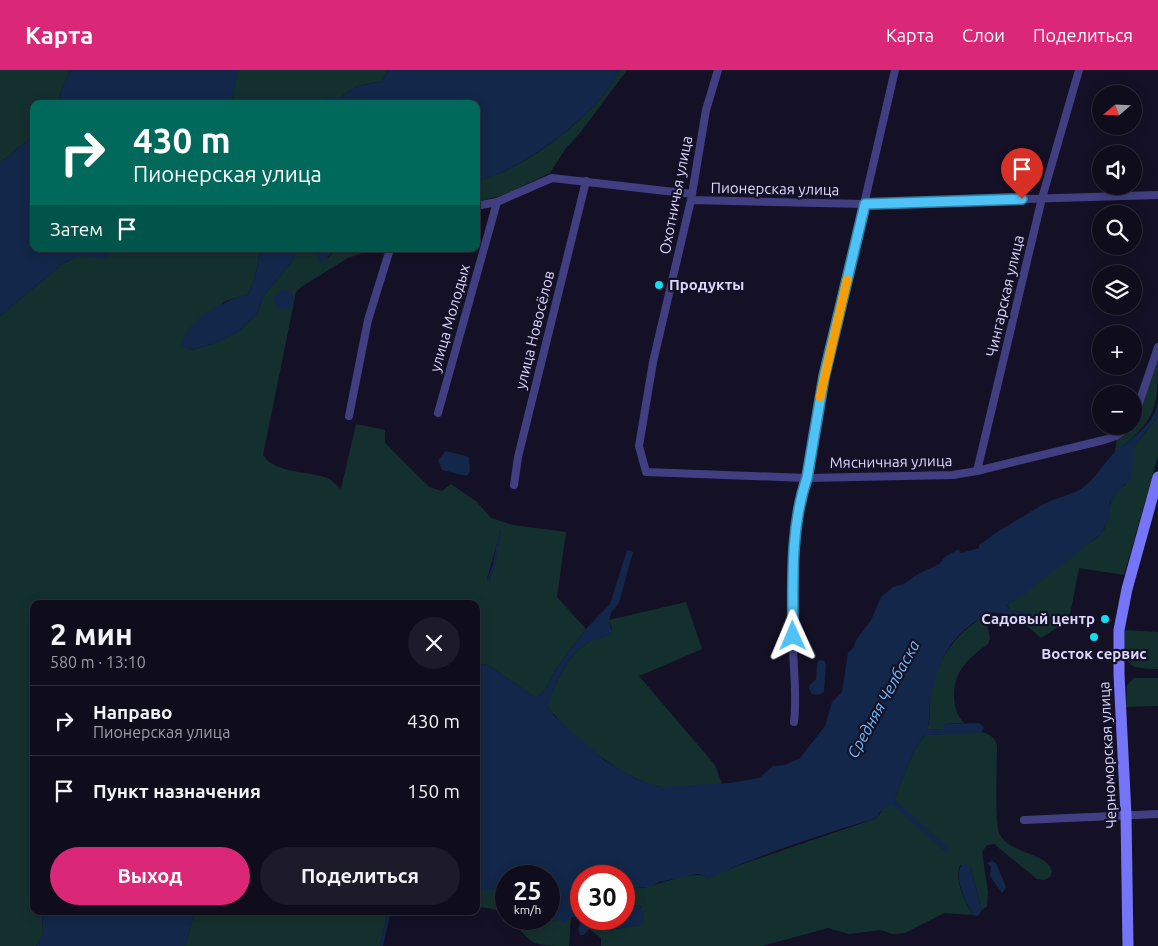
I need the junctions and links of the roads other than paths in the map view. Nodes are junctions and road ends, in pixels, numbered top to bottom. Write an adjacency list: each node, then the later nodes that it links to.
1 (718, 70): 6 (street, Охотничья улица)
2 (895, 70): 9 (street)
3 (1079, 70): 7 (street, Чингарская улица)
4 (586, 181): 6 (street, Пионерская улица); 8 (street, Пионерская улица); 21 (street, улица Новосёлов)
5 (1158, 194): 7 (street, Пионерская улица)
6 (692, 197): 9 (street, Пионерская улица); 18 (street, Охотничья улица)
7 (1042, 198): 9 (street, Пионерская улица); 17 (street, Чингарская улица)
8 (497, 202): 10 (street, Пионерская улица); 14 (street, улица Молодых)
9 (865, 204): 20 (street)
10 (480, 205)
11 (389, 252): 15 (street)
12 (1158, 347): 13 (street)
13 (1142, 394)
14 (438, 413)
15 (349, 416)
16 (1117, 435): 17 (street, Мясничная улица)
17 (977, 471): 20 (street, Мясничная улица)
18 (646, 472): 20 (street, Мясничная улица)
19 (1158, 477): 24 (street, Черноморская улица)
20 (807, 478): 22 (street)
21 (514, 485)
22 (794, 722)
23 (1158, 814): 24 (street)
24 (1126, 815): 25 (street); 26 (street, Черноморская улица)
25 (1024, 820)
26 (1128, 946)

